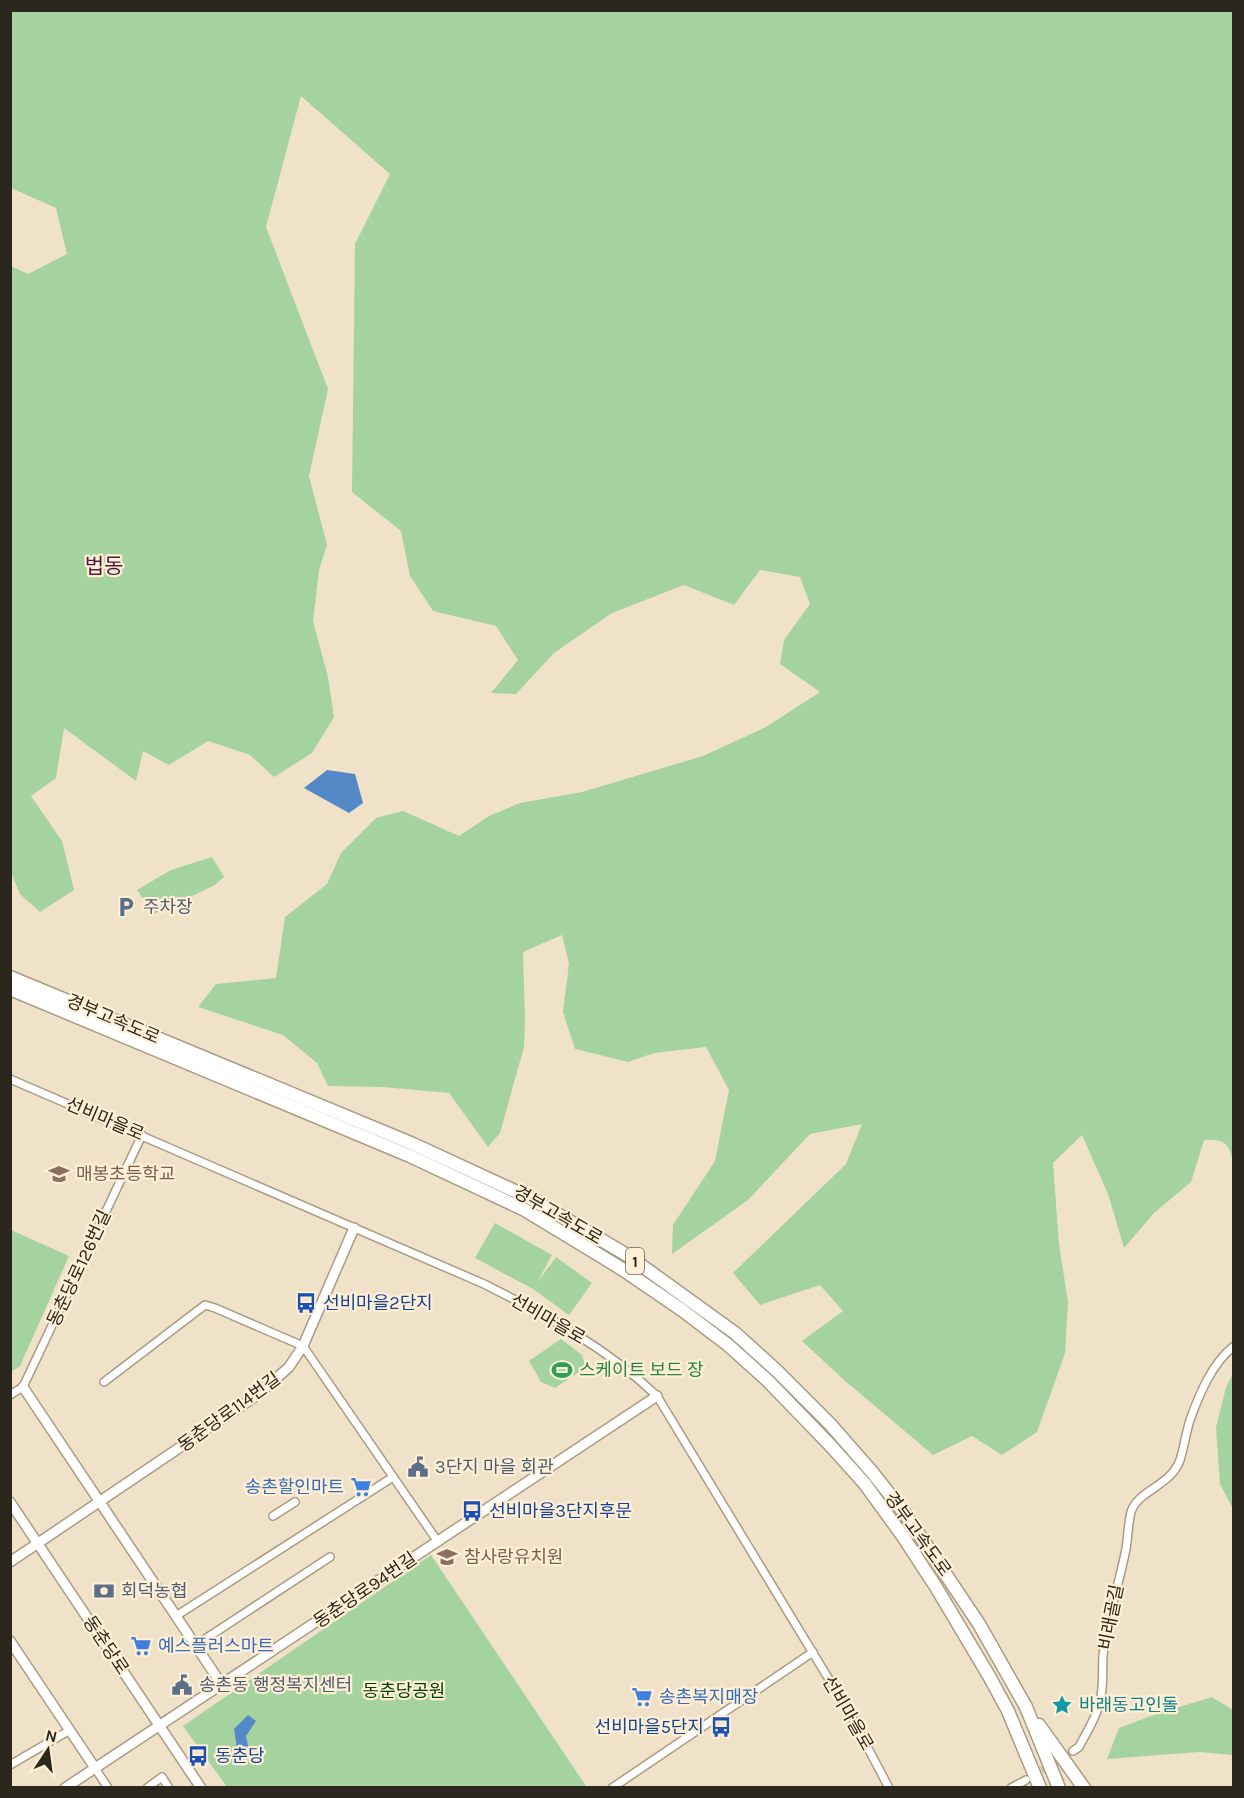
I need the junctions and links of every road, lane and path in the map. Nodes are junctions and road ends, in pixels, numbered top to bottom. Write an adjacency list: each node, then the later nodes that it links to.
1 (10, 977): 26 (highway, 경부고속도로 / 1)
2 (10, 989): 32 (highway, 경부고속도로 / 1)
3 (10, 1079): 4 (street, 선비마을로)
4 (142, 1135): 5 (street, 선비마을로); 9 (street, 동춘당로126번길)
5 (354, 1228): 6 (main road, 동춘당로114번길); 11 (street, 선비마을로)
6 (303, 1346): 8 (street); 12 (street); 15 (main road, 동춘당로114번길)
7 (1233, 1346): 29 (street, 비래골길)
8 (104, 1382)
9 (23, 1387): 10 (street); 15 (main road)
10 (10, 1395)
11 (657, 1396): 17 (main road, 동춘당로94번길); 24 (street, 선비마을로)
12 (393, 1477): 17 (street); 21 (street)
13 (10, 1502): 18 (main road, 동춘당로)
14 (295, 1502): 16 (street)
15 (100, 1503): 18 (main road, 동춘당로114번길); 21 (main road)
16 (273, 1516)
17 (438, 1542): 25 (main road, 동춘당로94번길)
18 (38, 1544): 20 (main road, 동춘당로114번길); 27 (main road, 동춘당로)
19 (330, 1557): 23 (street)
20 (10, 1562)
21 (176, 1616): 23 (main road)
22 (10, 1641): 28 (main road)
23 (196, 1645): 25 (main road)
24 (813, 1652): 38 (street); 39 (street, 선비마을로)
25 (222, 1685): 27 (main road, 동춘당로94번길)
26 (1026, 1707): 41 (highway, 경부고속도로 / 1); 42 (highway)
27 (160, 1726): 31 (main road, 동춘당로94번길); 37 (main road, 동춘당로)
28 (70, 1730): 30 (street); 31 (main road)
29 (1073, 1751)
30 (10, 1765)
31 (95, 1768): 33 (main road, 동춘당로94번길); 34 (street)
32 (1034, 1785): 40 (street)
33 (65, 1788)
34 (108, 1788)
35 (147, 1788): 36 (street)
36 (169, 1788)
37 (201, 1788)
38 (612, 1788)
39 (889, 1788)
40 (1011, 1788)
41 (1059, 1788)
42 (1084, 1788)

